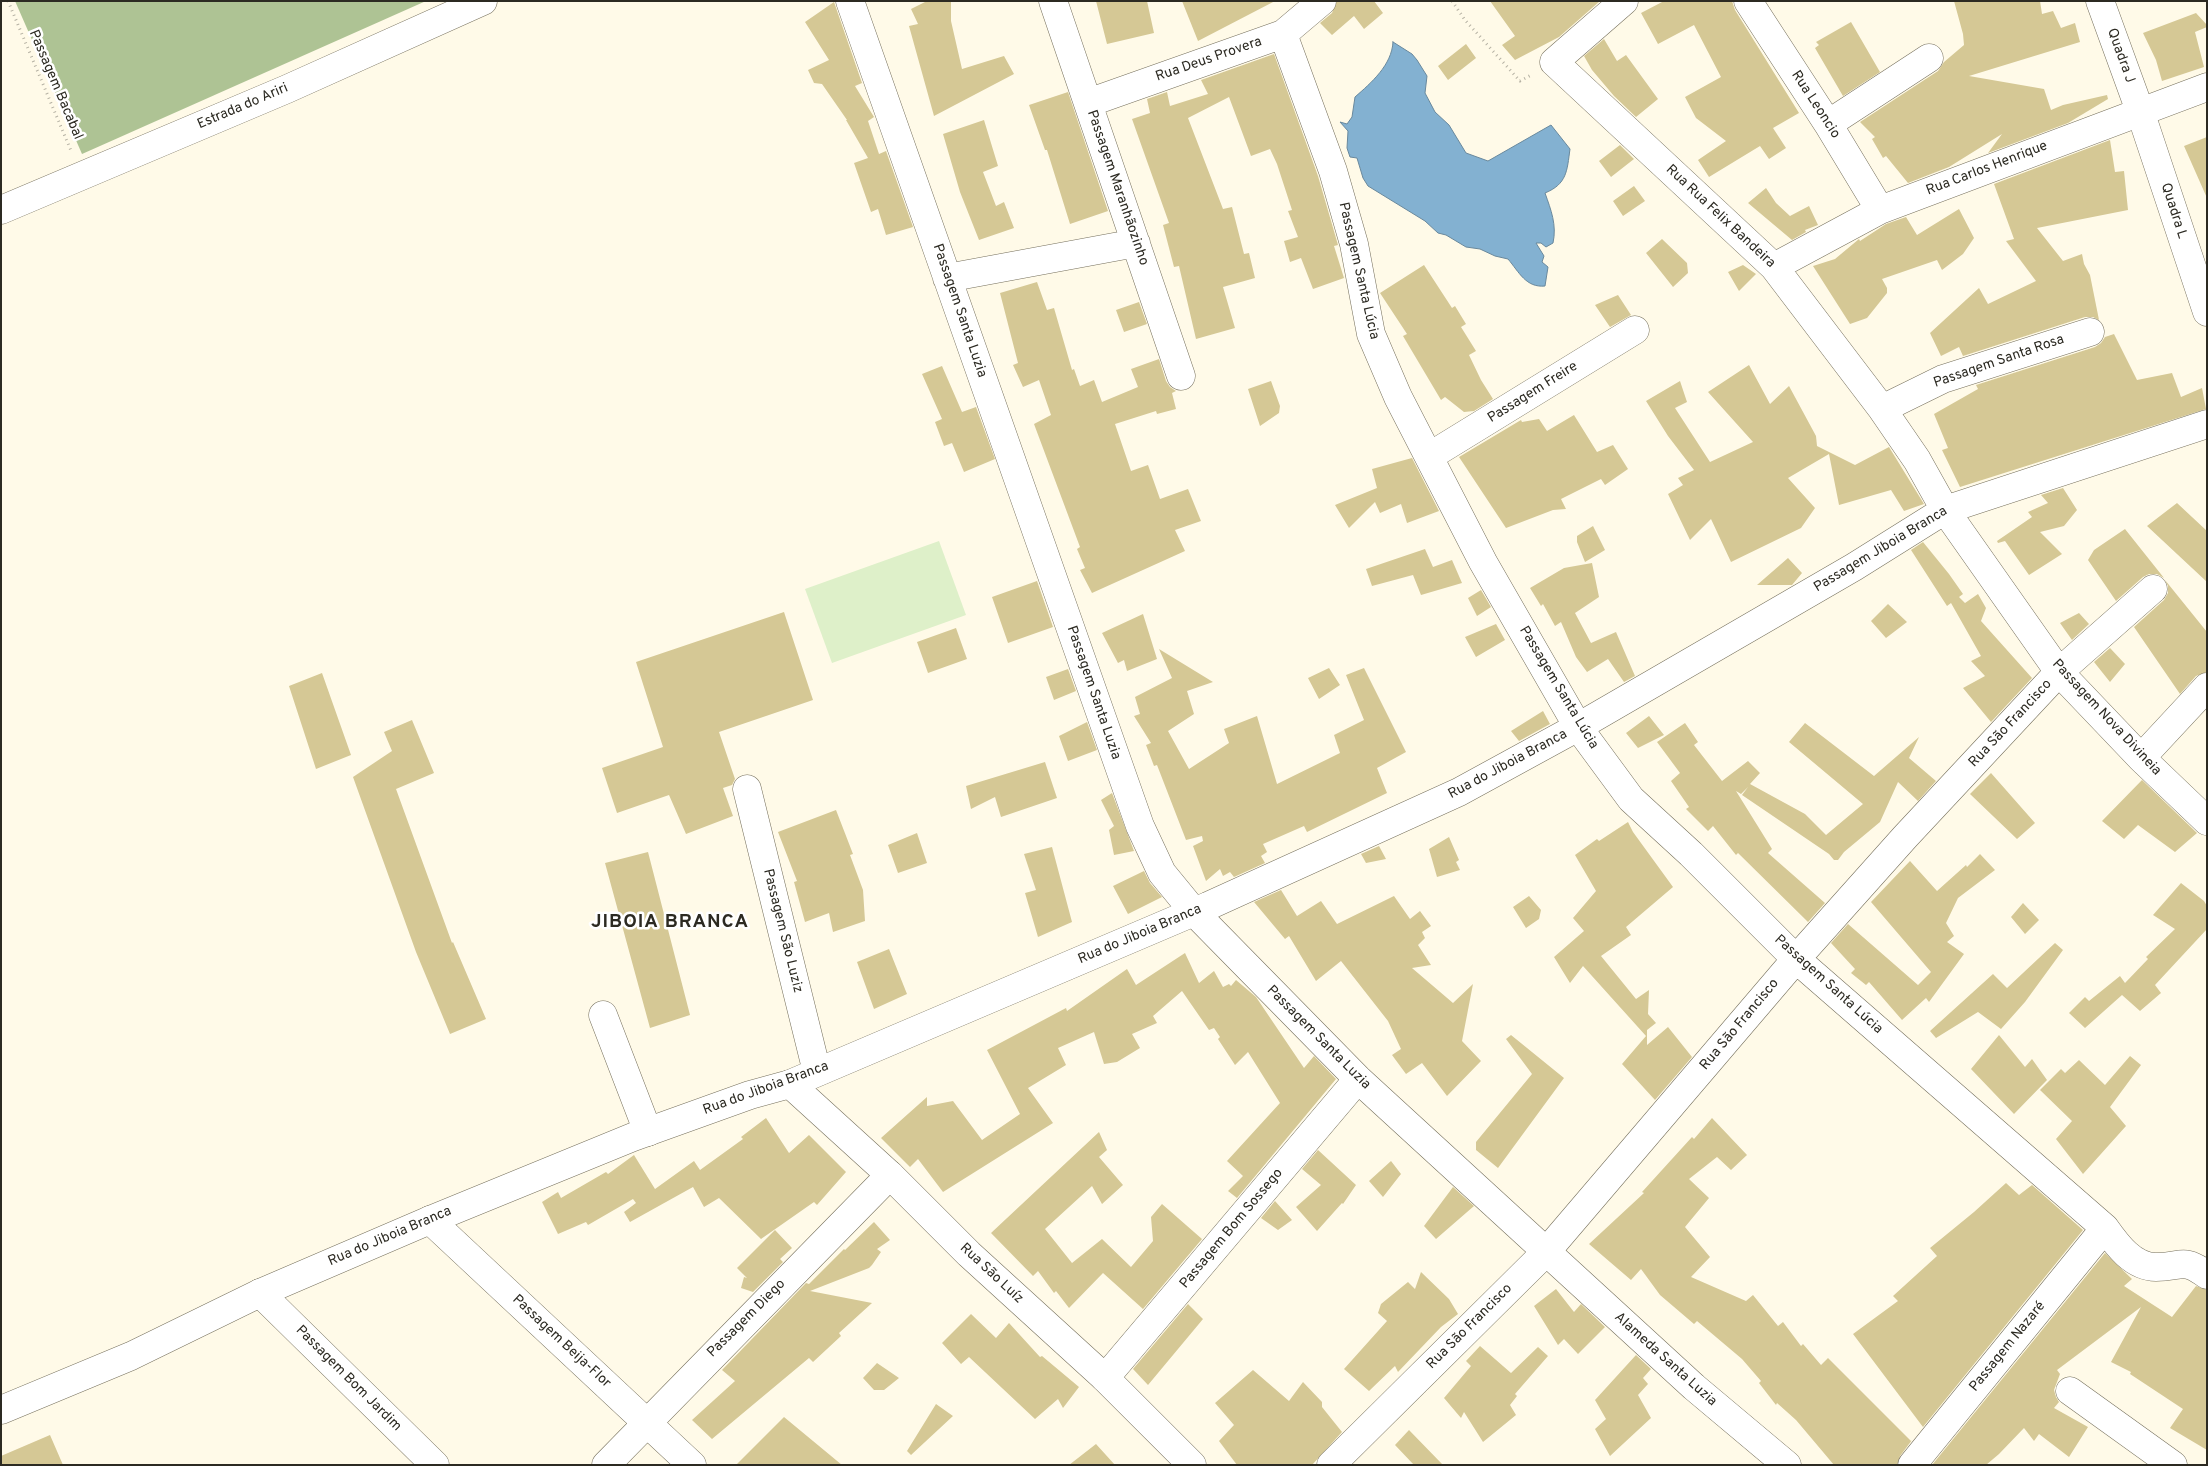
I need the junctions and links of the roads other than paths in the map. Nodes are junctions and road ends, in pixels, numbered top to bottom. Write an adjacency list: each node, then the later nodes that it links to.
1 (483, 1): 14 (street, Estrada do Ariri)
2 (850, 1): 18 (street, Passagem Santa Luzia)
3 (1054, 1): 11 (street, Passagem Maranhãozinho)
4 (1322, 1): 8 (street, Rua Deus Provera)
5 (1624, 1): 17 (street, Rua Rua Felix Bandeira)
6 (1748, 1): 13 (street, Rua Leoncio)
7 (2100, 1): 12 (street, Quadra J)
8 (1283, 34): 11 (street, Rua Deus Provera); 25 (street, Passagem Santa Lúcia)
9 (1929, 58): 13 (street)
10 (2207, 87): 12 (street, Rua Carlos Henrique)
11 (1088, 103): 16 (street, Passagem Maranhãozinho)
12 (2140, 111): 15 (street, Rua Carlos Henrique); 19 (street, Quadra L)
13 (1828, 124): 15 (street, Rua Leoncio)
14 (1, 210)
15 (1880, 210): 17 (street, Rua Carlos Henrique)
16 (1136, 243): 18 (street); 22 (street, Passagem Maranhãozinho)
17 (1774, 267): 23 (street, Rua Rua Felix Bandeira)
18 (947, 278): 34 (street, Passagem Santa Luzia)
19 (2207, 312)
20 (1635, 330): 25 (street, Passagem Freire)
21 (2090, 332): 23 (street, Passagem Santa Rosa)
22 (1181, 376)
23 (1882, 409): 26 (street, Rua Rua Felix Bandeira)
24 (2207, 424): 26 (street, Passagem Jiboia Branca)
25 (1430, 456): 30 (street, Passagem Santa Lúcia)
26 (1945, 510): 28 (street, Passagem Nova Divineia); 30 (street, Passagem Jiboia Branca)
27 (2153, 589): 28 (street, Rua São Francisco)
28 (2059, 672): 31 (street, Passagem Nova Divineia); 35 (street, Rua São Francisco)
29 (2207, 687): 31 (street)
30 (1578, 727): 34 (street, Rua do Jiboia Branca); 35 (street, Passagem Santa Lúcia)
31 (2141, 758): 33 (street, Passagem Nova Divineia)
32 (747, 789): 37 (street, Passagem São Luziz)
33 (2207, 821)
34 (1194, 912): 37 (street, Rua do Jiboia Branca); 38 (street, Passagem Santa Luzia)
35 (1796, 958): 43 (street, Passagem Santa Lúcia); 44 (street, Rua São Francisco)
36 (604, 1014): 40 (street)
37 (817, 1072): 39 (street, Rua do Jiboia Branca)
38 (1358, 1079): 44 (street, Passagem Santa Luzia); 47 (street, Passagem Bom Sossego)
39 (790, 1084): 40 (street, Rua do Jiboia Branca); 41 (street, Rua São Luíz)
40 (648, 1132): 42 (street, Rua do Jiboia Branca)
41 (890, 1175): 47 (street, Rua São Luíz); 50 (street, Passagem Diego)
42 (430, 1220): 46 (street, Rua do Jiboia Branca); 50 (street, Passagem Beija-Flor)
43 (2105, 1228): 45 (street, Passagem Santa Lúcia); 57 (street, Passagem Nazaré)
44 (1546, 1252): 55 (street, Rua São Francisco); 56 (street, Alameda Santa Luzia)
45 (2207, 1274)
46 (260, 1293): 49 (street, Rua do Jiboia Branca); 51 (street, Passagem Bom Jardim)
47 (1105, 1378): 54 (street, Rua São Luíz)
48 (2070, 1391): 58 (street)
49 (1, 1410)
50 (646, 1422): 52 (street, Passagem Diego); 53 (street, Passagem Beija-Flor)
51 (435, 1465)
52 (606, 1465)
53 (692, 1465)
54 (1192, 1465)
55 (1331, 1465)
56 (1787, 1465)
57 (1912, 1465)
58 (2173, 1465)

